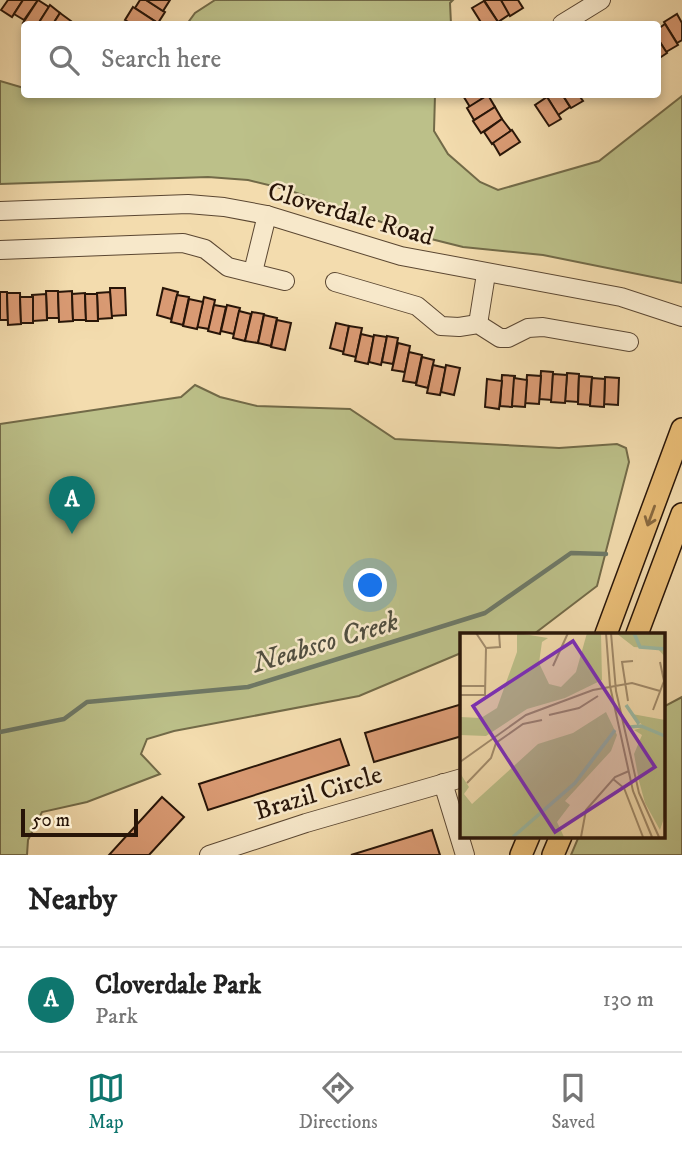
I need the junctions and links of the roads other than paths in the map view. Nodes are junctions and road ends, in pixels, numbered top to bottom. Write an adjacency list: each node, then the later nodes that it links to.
1 (601, 0): 2 (street)
2 (567, 21)
3 (0, 211): 4 (street, Cloverdale Road)
4 (267, 215): 6 (street); 7 (street, Cloverdale Road)
5 (0, 250): 6 (street)
6 (253, 272): 8 (street)
7 (486, 274): 10 (street, Cloverdale Road); 11 (street)
8 (285, 281)
9 (335, 282): 11 (street)
10 (682, 317)
11 (478, 324): 12 (street)
12 (629, 341)
13 (682, 429): 15 (main road, one-way to 15)
14 (682, 514): 16 (main road)
15 (607, 633)
16 (638, 633)
17 (460, 778): 18 (street, Brazil Circle)
18 (443, 783): 21 (street, Brazil Circle); 22 (street)
19 (528, 838): 23 (main road)
20 (560, 838): 24 (main road)
21 (209, 855)
22 (465, 855)
23 (521, 855)
24 (553, 855)

